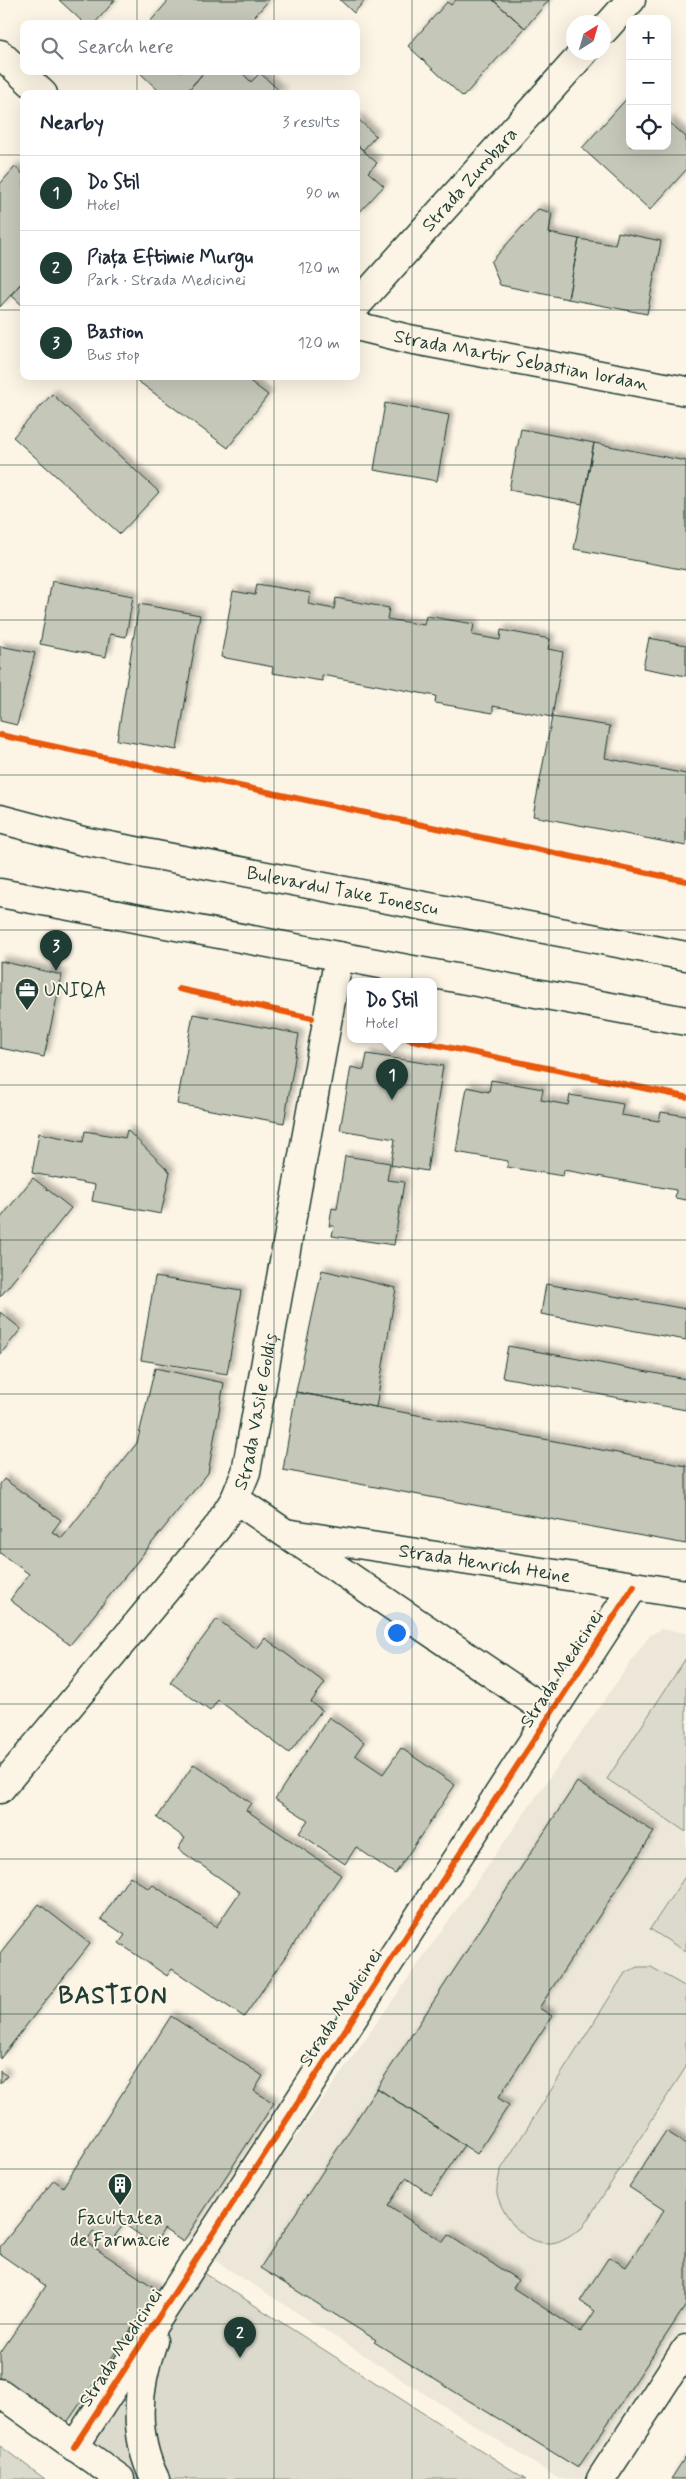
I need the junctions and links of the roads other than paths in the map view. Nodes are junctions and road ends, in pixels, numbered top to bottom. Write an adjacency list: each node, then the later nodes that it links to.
1 (631, 0): 2 (street)
2 (611, 22)
3 (0, 54): 5 (street)
4 (577, 60): 8 (street, Strada Zurobara)
5 (20, 73)
6 (23, 75): 7 (street)
7 (39, 90)
8 (360, 302)
9 (360, 327): 10 (street, Strada Martir Sebastian Iordan)
10 (686, 391)
11 (0, 819): 14 (street, Bulevardul Take Ionescu)
12 (0, 893): 13 (street)
13 (339, 956): 15 (street); 16 (street, Strada Vasile Goldiș)
14 (686, 956)
15 (686, 1021)
16 (235, 1498): 17 (street); 21 (street, Strada Vasile Goldiș)
17 (285, 1533): 18 (street, Strada Henrich Heine); 20 (street)
18 (634, 1586): 19 (street, Strada Henrich Heine); 20 (street, Strada Medicinei)
19 (686, 1594)
20 (550, 1713): 22 (street, Strada Medicinei)
21 (0, 1790)
22 (172, 2296): 25 (street, Strada Medicinei); 27 (street)
23 (686, 2349): 28 (street)
24 (0, 2394): 25 (street)
25 (74, 2447): 26 (street)
26 (120, 2479)
27 (155, 2479)
28 (602, 2479)

